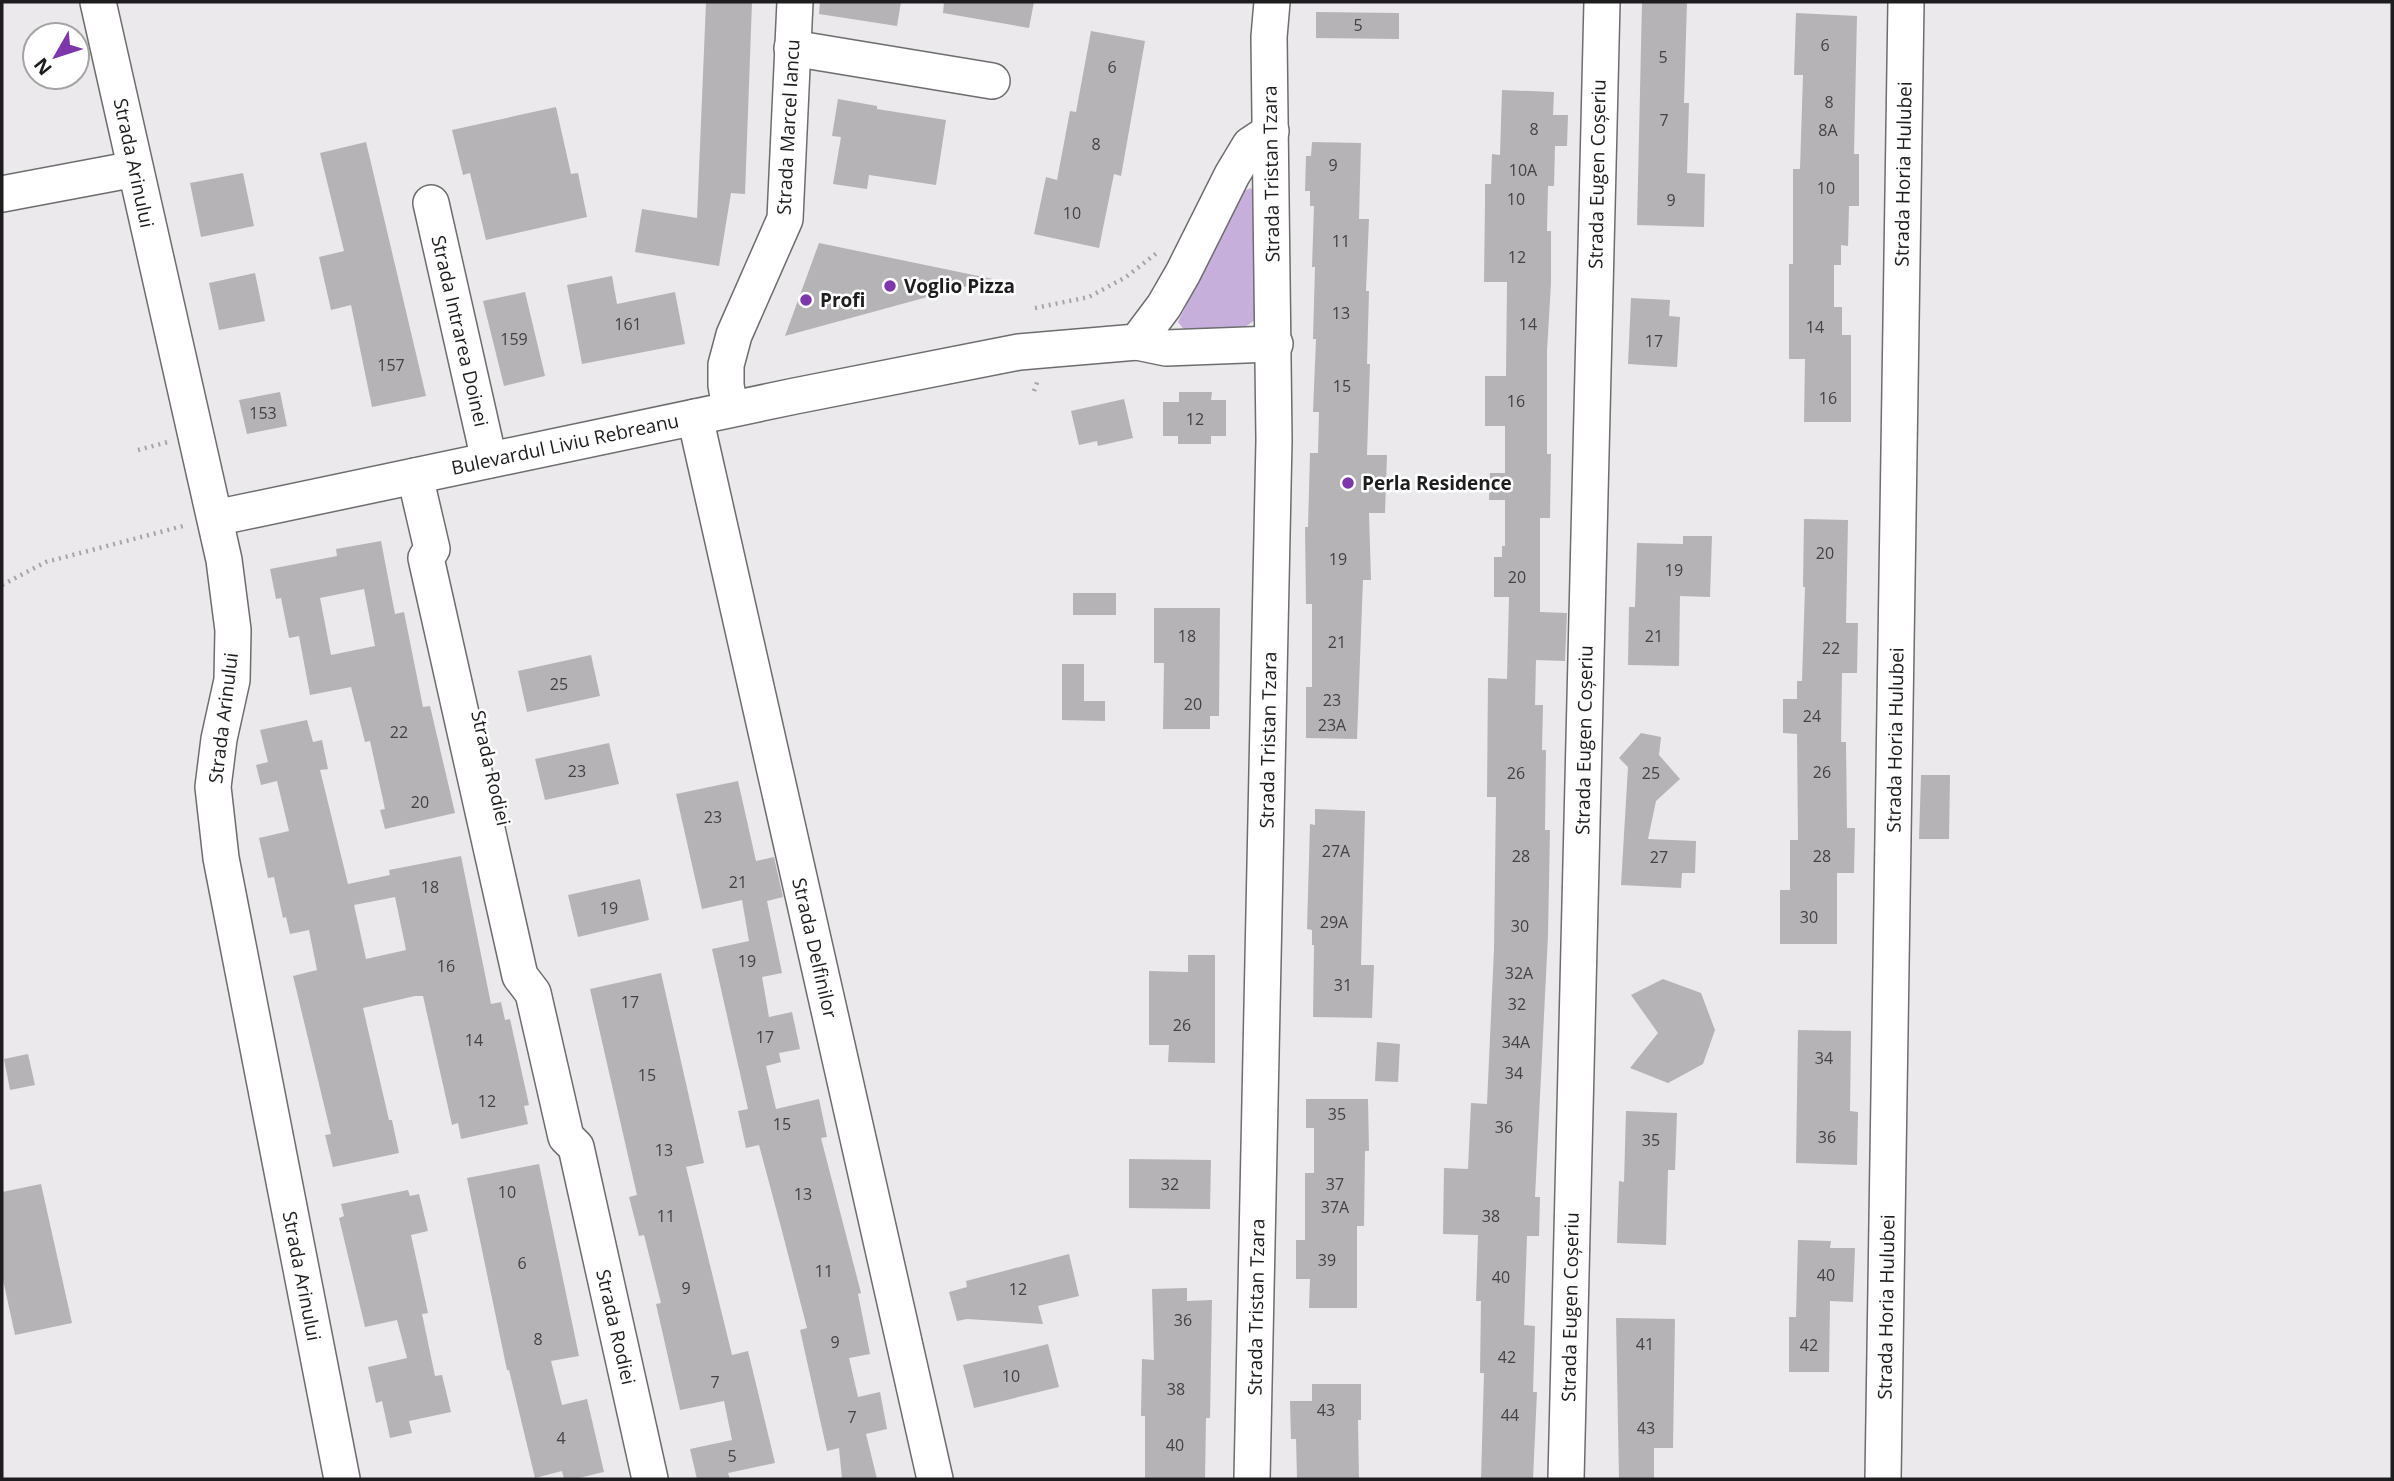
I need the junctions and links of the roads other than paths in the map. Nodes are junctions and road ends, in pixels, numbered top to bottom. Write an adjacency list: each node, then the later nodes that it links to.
1 (99, 2): 9 (street, Strada Arinului)
2 (795, 2): 6 (street, Strada Marcel Iancu)
3 (1272, 2): 8 (street, Strada Tristan Tzara)
4 (1602, 2): 25 (street, Strada Eugen Coșeriu)
5 (1906, 2): 26 (street, Strada Horia Hulubei)
6 (792, 48): 7 (street); 14 (street, Strada Marcel Iancu)
7 (992, 81)
8 (1271, 131): 12 (street); 13 (street, Strada Tristan Tzara)
9 (135, 169): 10 (street); 18 (street, Strada Arinului)
10 (2, 194)
11 (431, 203): 16 (street, Strada Intrarea Doinei)
12 (1138, 342): 13 (street, Bulevardul Liviu Rebreanu); 14 (street, Bulevardul Liviu Rebreanu)
13 (1275, 344): 24 (street, Strada Tristan Tzara)
14 (730, 409): 15 (street, Bulevardul Liviu Rebreanu)
15 (695, 417): 16 (street, Bulevardul Liviu Rebreanu); 23 (street, Strada Delfinilor)
16 (489, 460): 17 (street, Bulevardul Liviu Rebreanu)
17 (415, 476): 18 (street, Bulevardul Liviu Rebreanu); 19 (street, Strada Rodiei)
18 (215, 518): 20 (street, Strada Arinului)
19 (566, 1137): 21 (street, Strada Rodiei); 22 (street, Strada Rodiei)
20 (342, 1479)
21 (633, 1479)
22 (650, 1479)
23 (935, 1479)
24 (1252, 1479)
25 (1566, 1479)
26 (1883, 1479)

